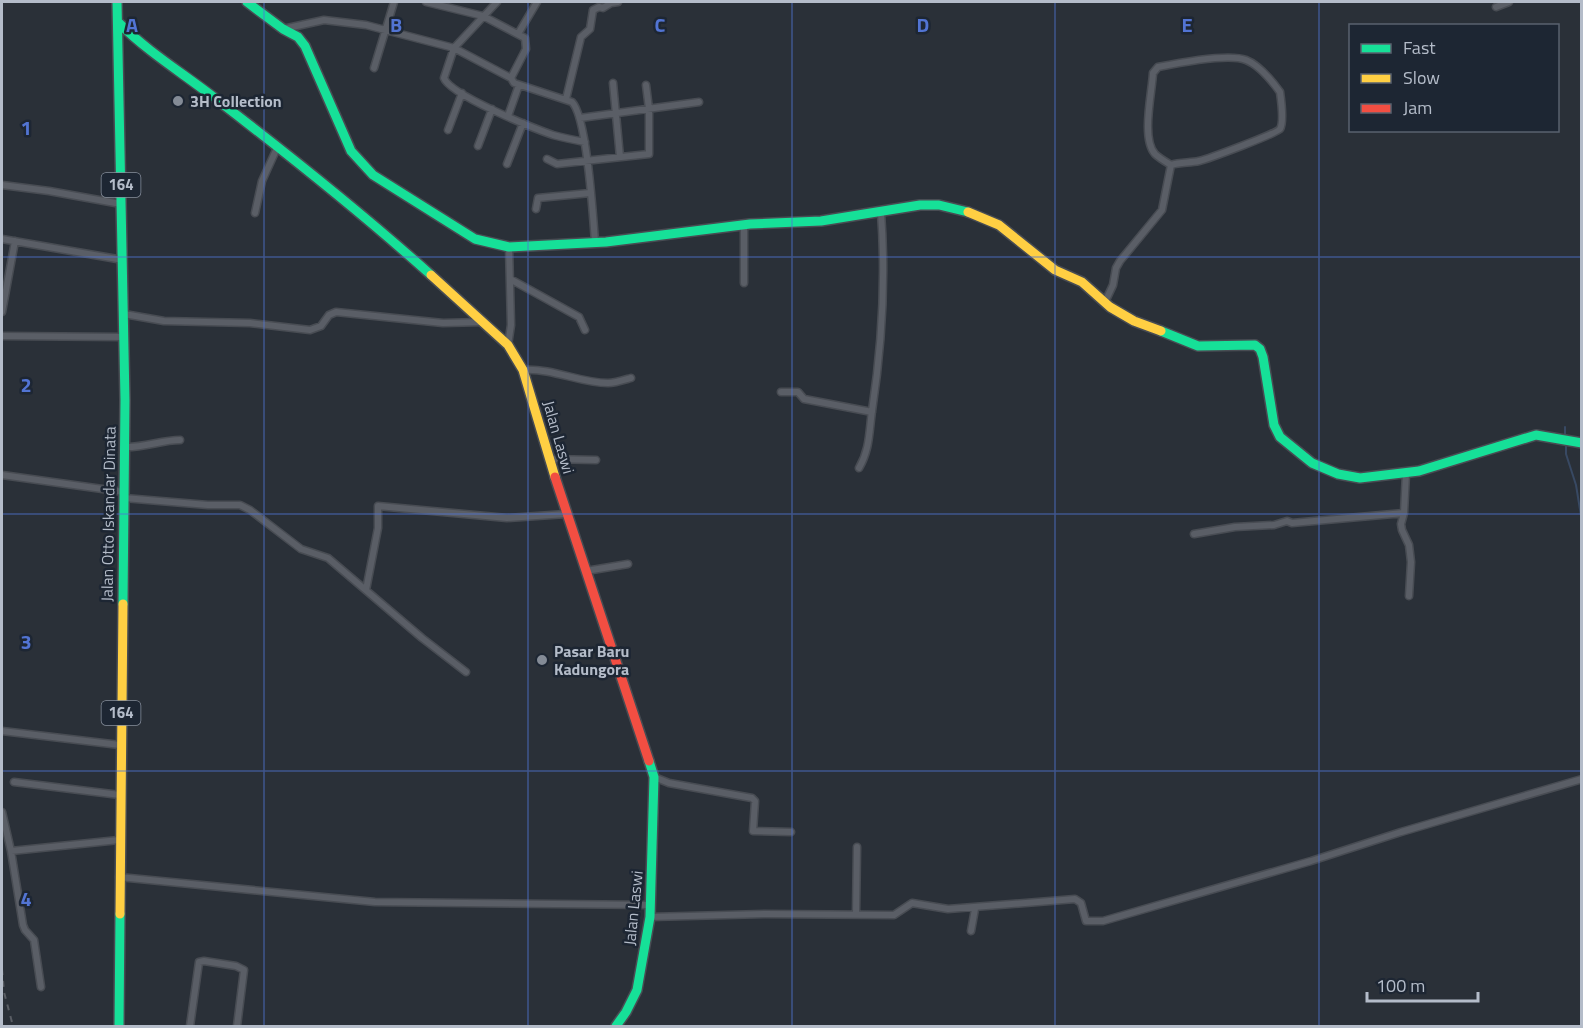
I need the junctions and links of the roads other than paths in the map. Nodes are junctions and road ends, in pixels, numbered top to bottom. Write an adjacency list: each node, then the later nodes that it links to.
1 (117, 2): 12 (street, Jalan Otto Iskandar Dinata / 164)
2 (394, 2): 14 (street)
3 (426, 2): 9 (street)
4 (497, 2): 11 (street)
5 (537, 2): 15 (street)
6 (618, 2): 23 (street)
7 (1509, 2): 10 (street)
8 (253, 3): 13 (street)
9 (452, 5): 11 (street)
10 (1496, 7)
11 (483, 16): 15 (street); 16 (street)
12 (119, 23): 34 (street, Jalan Laswi); 42 (street, Jalan Otto Iskandar Dinata / 164)
13 (282, 29): 14 (street); 50 (street)
14 (386, 30): 16 (street); 17 (street)
15 (518, 34): 18 (street)
16 (454, 48): 18 (street); 22 (street)
17 (374, 68)
18 (511, 78): 20 (street)
19 (613, 83): 27 (street)
20 (519, 85): 23 (street); 28 (street)
21 (646, 85): 26 (street)
22 (462, 93): 25 (street); 31 (street)
23 (567, 99): 29 (street)
24 (699, 102): 26 (street)
25 (492, 109): 28 (street); 33 (street)
26 (649, 109): 27 (street); 35 (street)
27 (615, 113): 29 (street); 35 (street)
28 (508, 116): 30 (street)
29 (580, 118): 32 (street)
30 (523, 123): 32 (street); 38 (street)
31 (448, 130)
32 (585, 142): 37 (street)
33 (478, 146)
34 (277, 148): 44 (street); 57 (street, Jalan Laswi)
35 (620, 157): 37 (street)
36 (547, 159): 37 (street)
37 (587, 161): 41 (street)
38 (507, 164)
39 (1171, 165): 39 (street); 54 (street)
40 (2, 185): 42 (street)
41 (591, 193): 43 (street); 49 (street)
42 (121, 204): 51 (street, Jalan Otto Iskandar Dinata / 164)
43 (536, 208)
44 (255, 213)
45 (880, 213): 46 (street); 54 (street); 65 (street)
46 (744, 225): 49 (street); 53 (street)
47 (2, 239): 48 (street)
48 (15, 240): 51 (street); 55 (street)
49 (595, 242): 50 (street)
50 (509, 247): 52 (street)
51 (123, 260): 56 (street, Jalan Otto Iskandar Dinata / 164)
52 (510, 279): 58 (street); 61 (street)
53 (744, 283)
54 (1105, 302): 72 (street)
55 (2, 312)
56 (124, 314): 57 (street); 60 (street, Jalan Otto Iskandar Dinata / 164)
57 (483, 322): 61 (street, Jalan Laswi)
58 (585, 330)
59 (2, 336): 60 (street)
60 (123, 337): 68 (street, Jalan Otto Iskandar Dinata / 164)
61 (508, 345): 62 (street, Jalan Laswi)
62 (523, 370): 63 (street); 69 (street, Jalan Laswi)
63 (631, 378)
64 (781, 392): 65 (street)
65 (872, 412): 71 (street)
66 (180, 440): 68 (street)
67 (1580, 442): 72 (street)
68 (124, 447): 74 (street, Jalan Otto Iskandar Dinata / 164)
69 (550, 459): 70 (street); 76 (street, Jalan Laswi)
70 (596, 460)
71 (859, 468)
72 (1406, 473): 75 (street)
73 (2, 475): 74 (street)
74 (124, 495): 80 (street); 84 (street, Jalan Otto Iskandar Dinata / 164)
75 (1404, 513): 77 (street); 81 (street)
76 (566, 514): 79 (street, Jalan Laswi); 80 (street)
77 (1194, 534)
78 (628, 564): 79 (street)
79 (586, 571): 85 (street, Jalan Laswi)
80 (366, 590): 82 (street)
81 (1409, 596)
82 (466, 672)
83 (2, 731): 84 (street)
84 (120, 745): 88 (street, Jalan Otto Iskandar Dinata / 164)
85 (654, 777): 90 (street); 95 (street, Jalan Laswi)
86 (1581, 779): 96 (street)
87 (14, 782): 88 (street)
88 (120, 795): 91 (street, Jalan Otto Iskandar Dinata / 164)
89 (2, 812): 93 (street)
90 (791, 832)
91 (119, 840): 93 (street); 94 (street, Jalan Otto Iskandar Dinata / 164)
92 (857, 847): 97 (street)
93 (11, 851): 100 (street)
94 (119, 877): 95 (street); 101 (street, Jalan Otto Iskandar Dinata / 164)
95 (652, 905): 98 (street, Jalan Laswi)
96 (975, 909): 97 (street); 99 (street)
97 (856, 915): 98 (street)
98 (650, 917): 104 (street, Jalan Laswi)
99 (971, 931)
100 (41, 987)
101 (118, 1026)
102 (190, 1026): 103 (street)
103 (237, 1026)
104 (617, 1026)

